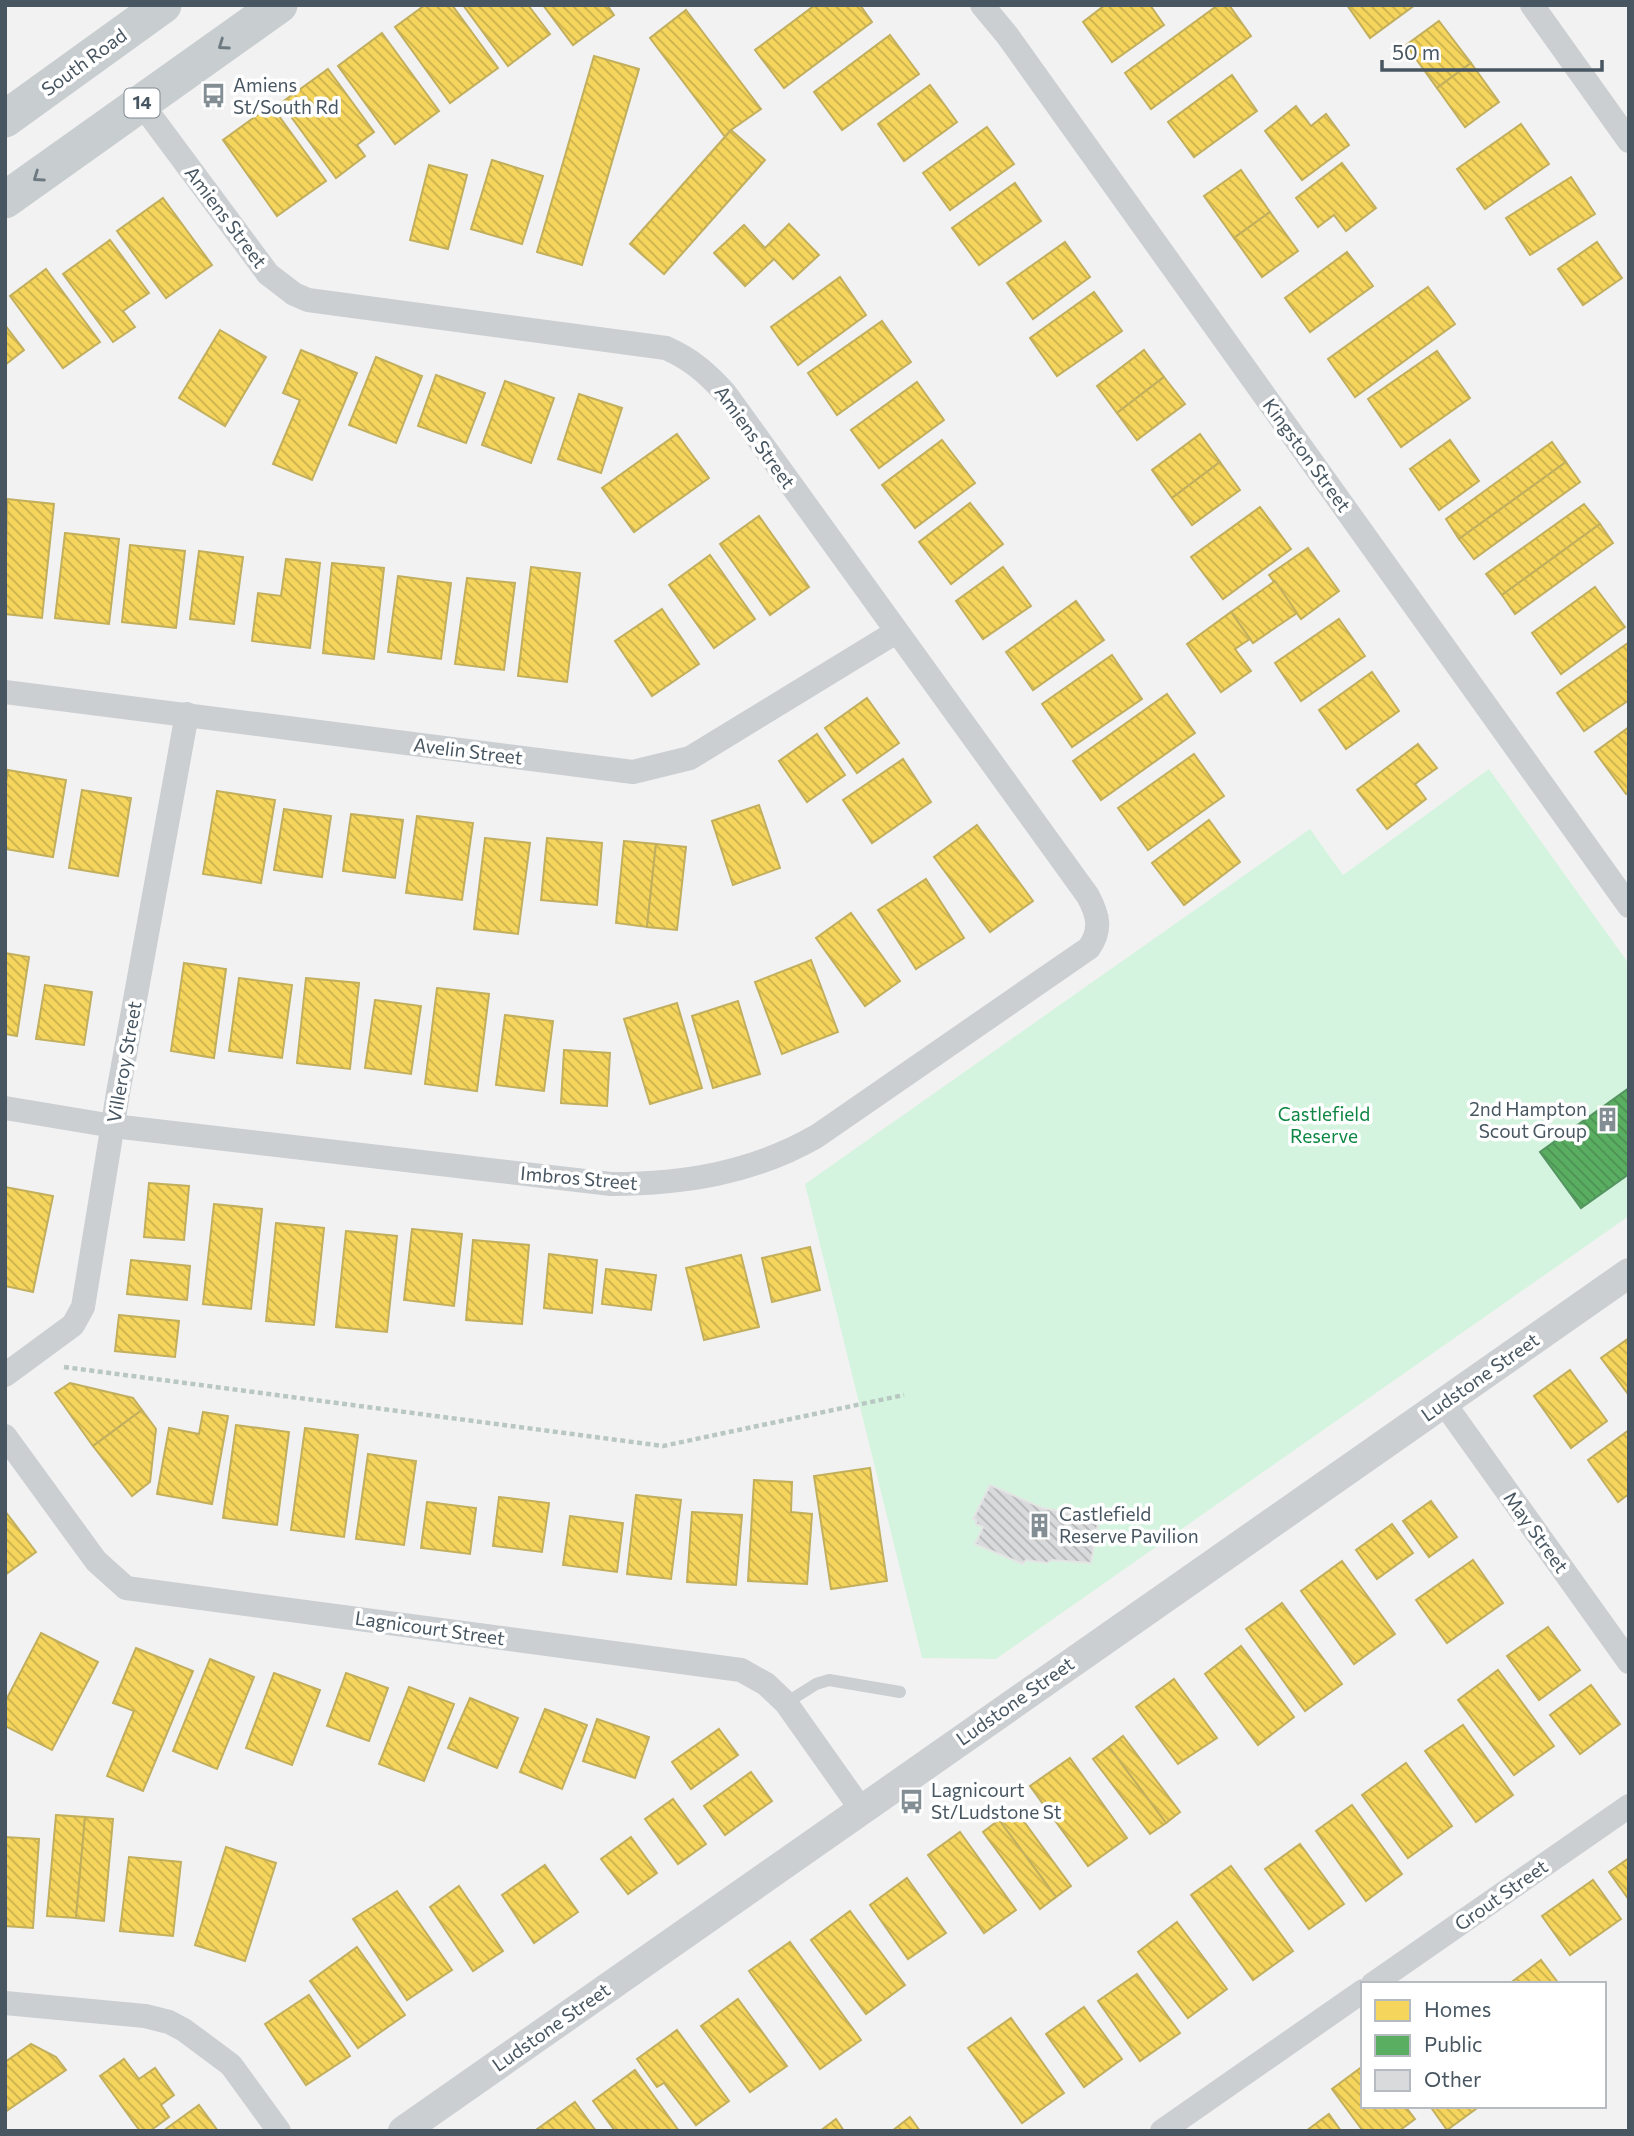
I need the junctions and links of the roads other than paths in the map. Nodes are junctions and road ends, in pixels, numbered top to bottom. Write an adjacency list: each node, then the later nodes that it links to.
1 (163, 5): 6 (main road, South Road)
2 (279, 5): 5 (main road, 14, one-way to 5)
3 (982, 5): 12 (street, Kingston Street)
4 (1532, 5): 7 (street)
5 (141, 103): 8 (main road, 14, one-way to 8); 9 (street, Amiens Street)
6 (5, 119)
7 (1629, 141)
8 (5, 200)
9 (896, 632): 11 (street, Avelin Street); 13 (street, Amiens Street)
10 (5, 692): 11 (street, Avelin Street)
11 (187, 714): 15 (street, Villeroy Street)
12 (1629, 906)
13 (1089, 948): 15 (street, Imbros Street)
14 (5, 1108): 15 (street, Imbros Street)
15 (113, 1126): 17 (street, Villeroy Street)
16 (1629, 1273): 18 (street, Ludstone Street)
17 (15, 1368)
18 (1444, 1403): 20 (street, May Street); 24 (street, Ludstone Street)
19 (5, 1436): 22 (street, Lagnicourt Street)
20 (1629, 1662)
21 (900, 1692): 22 (lane)
22 (786, 1703): 24 (street, Lagnicourt Street)
23 (1629, 1806): 25 (street, Grout Street)
24 (861, 1809): 29 (street, Ludstone Street)
25 (1377, 1982)
26 (1361, 1992): 30 (street)
27 (5, 2003): 28 (street)
28 (279, 2131)
29 (403, 2131)
30 (1162, 2131)

